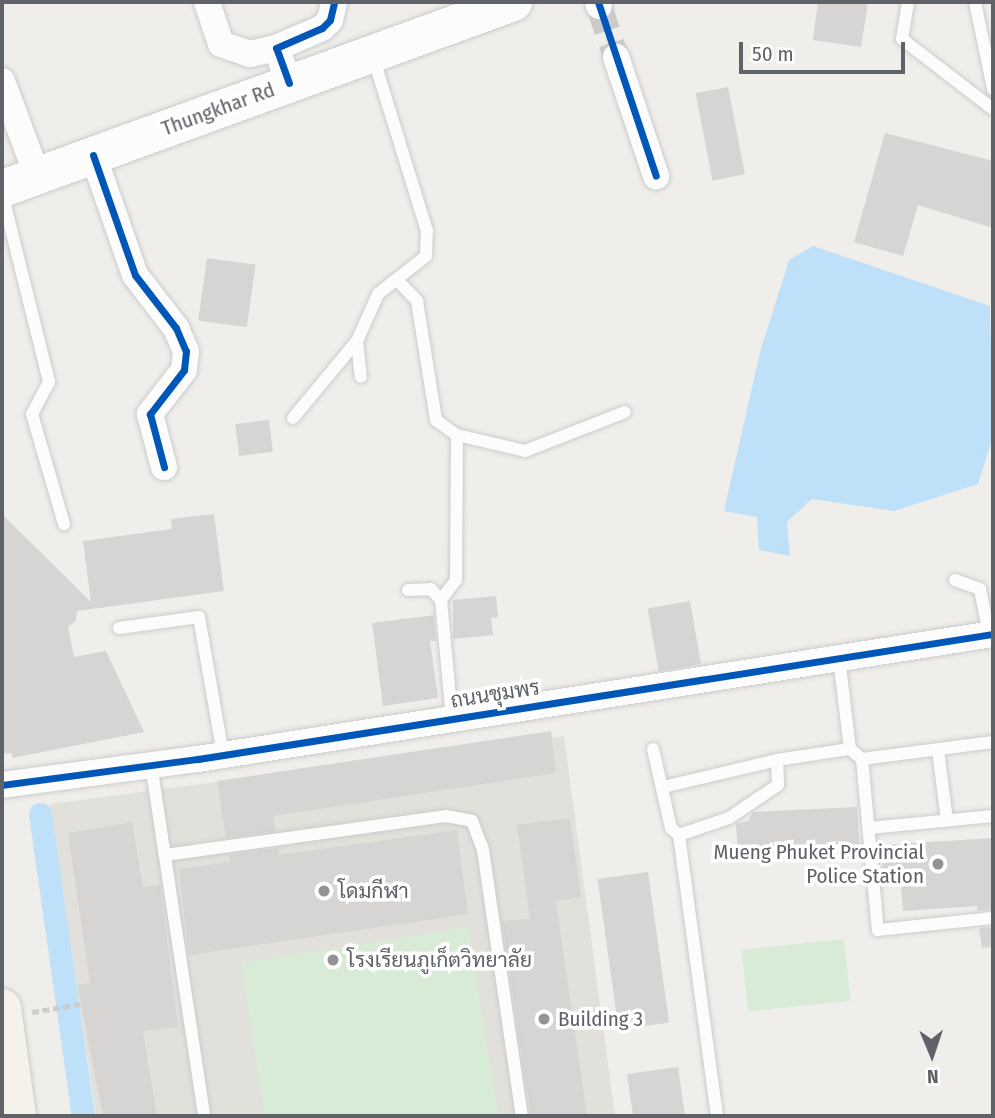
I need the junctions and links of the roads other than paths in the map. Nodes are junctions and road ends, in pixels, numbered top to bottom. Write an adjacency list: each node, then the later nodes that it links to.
1 (208, 2): 6 (street)
2 (334, 2): 6 (street)
3 (513, 2): 7 (main road, Thungkhar Rd)
4 (908, 2): 12 (lane)
5 (975, 2): 11 (lane)
6 (276, 48): 10 (street)
7 (371, 52): 10 (main road, Thungkhar Rd); 17 (lane)
8 (616, 57): 15 (street)
9 (2, 81): 14 (street)
10 (289, 83): 13 (main road, Thungkhar Rd)
11 (993, 89)
12 (993, 109)
13 (93, 155): 14 (main road, Thungkhar Rd); 23 (street)
14 (37, 176): 16 (main road, Thungkhar Rd)
15 (656, 176)
16 (4, 205): 24 (lane)
17 (398, 281): 18 (lane); 22 (lane)
18 (357, 341): 19 (lane); 21 (lane)
19 (361, 377)
20 (625, 412): 22 (lane)
21 (293, 418)
22 (457, 435): 27 (lane)
23 (164, 467)
24 (64, 524)
25 (955, 580): 29 (lane)
26 (408, 590): 27 (lane)
27 (440, 600): 31 (lane)
28 (119, 628): 36 (lane)
29 (991, 634): 30 (street, ถนนชุมพร)
30 (839, 657): 31 (street, ถนนชุมพร); 34 (lane)
31 (452, 718): 36 (street, ถนนชุมพร)
32 (993, 743): 35 (lane)
33 (653, 749): 41 (lane)
34 (850, 750): 37 (lane); 38 (lane)
35 (937, 750): 37 (lane); 43 (lane)
36 (223, 754): 39 (street, ถนนชุมพร)
37 (862, 759): 44 (lane)
38 (777, 760): 41 (lane); 45 (lane)
39 (150, 764): 40 (street, ถนนชุมพร); 46 (lane)
40 (2, 785)
41 (663, 787): 45 (lane)
42 (993, 816): 43 (lane)
43 (947, 820): 44 (lane)
44 (869, 828): 47 (lane)
45 (679, 835): 52 (lane)
46 (165, 855): 50 (lane); 51 (lane)
47 (993, 918)
48 (2, 1008): 49 (main road)
49 (18, 1116)
50 (204, 1116)
51 (522, 1116)
52 (717, 1116)

